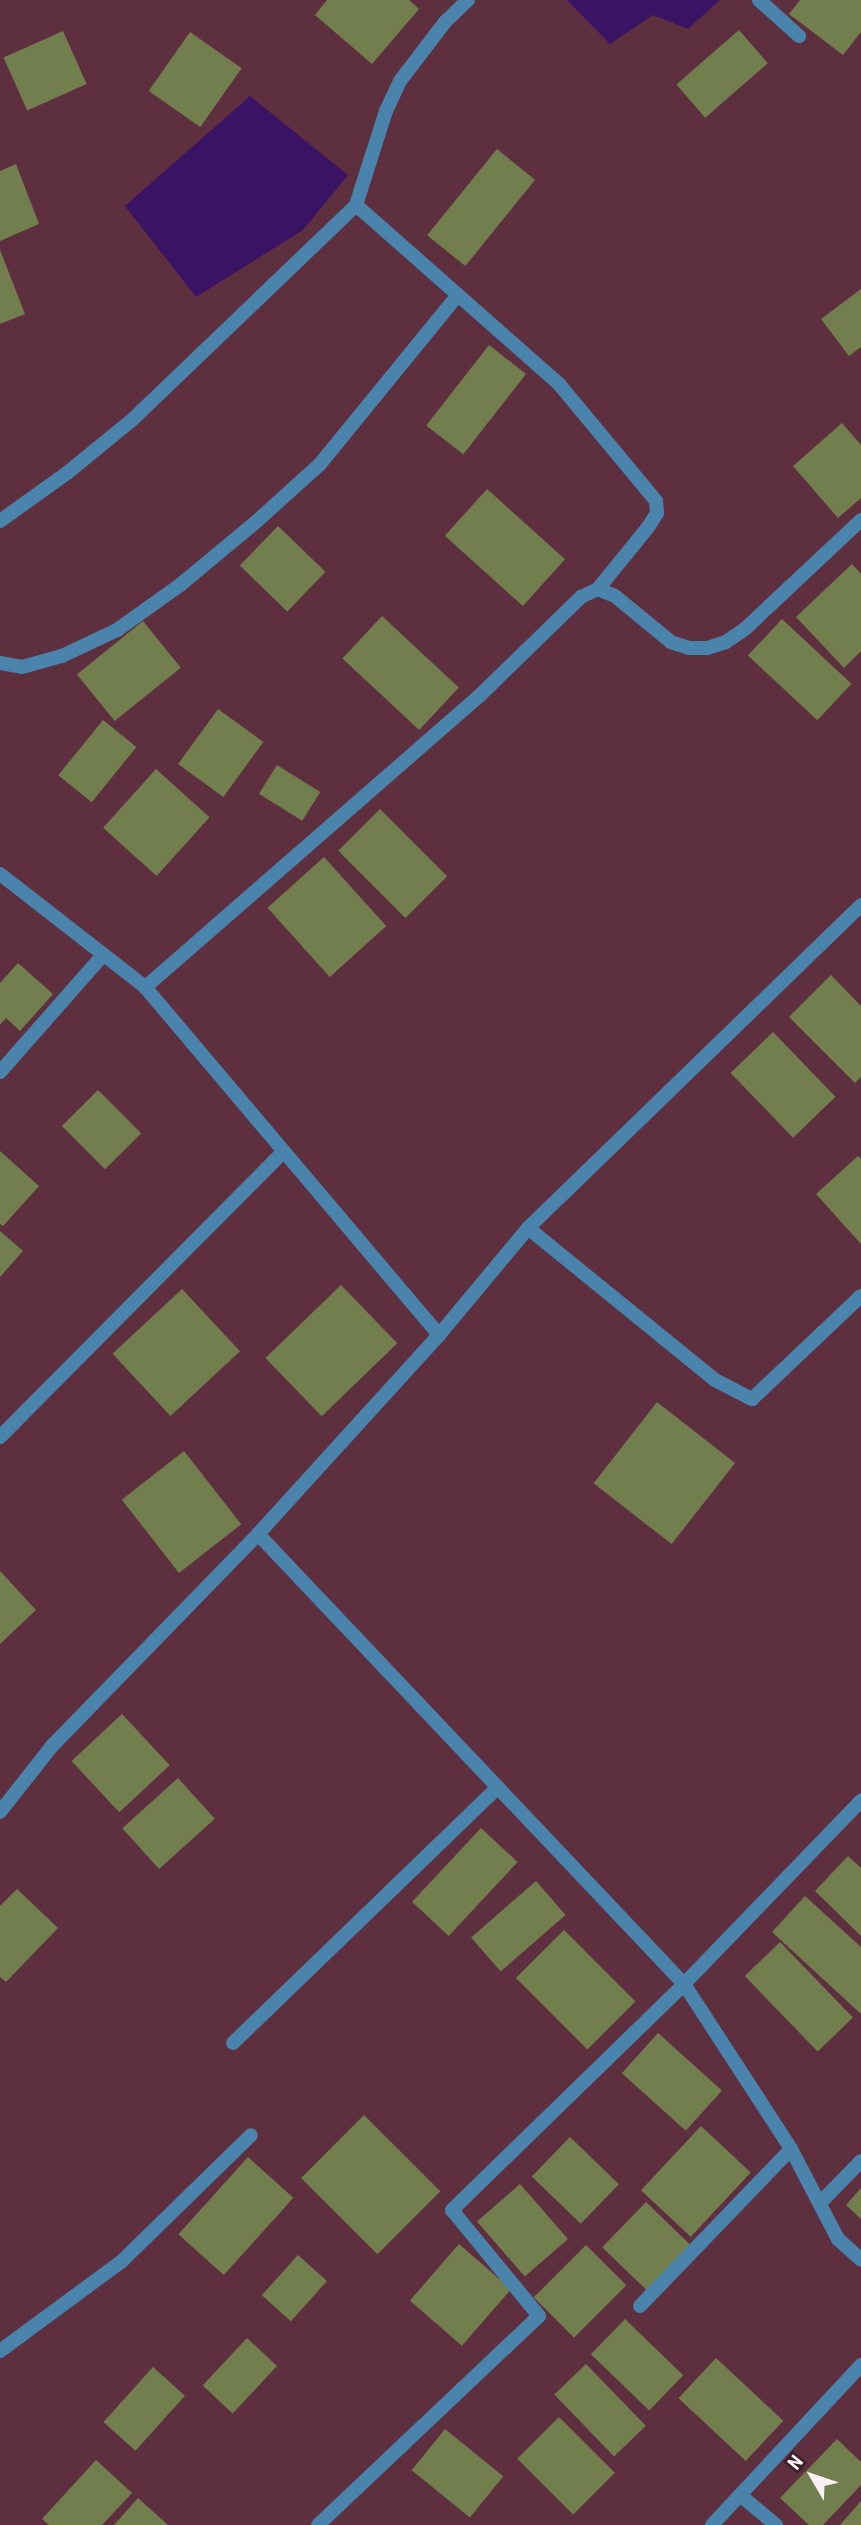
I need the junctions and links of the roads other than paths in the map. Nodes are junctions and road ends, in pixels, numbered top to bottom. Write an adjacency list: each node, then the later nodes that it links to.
1 (468, 0): 4 (street)
2 (759, 0): 3 (street)
3 (799, 36)
4 (356, 205): 5 (street); 7 (street)
5 (458, 295): 8 (street); 9 (street)
6 (861, 520): 8 (street)
7 (0, 521)
8 (598, 589): 13 (street)
9 (0, 663)
10 (0, 874): 12 (street)
11 (861, 905): 16 (street)
12 (103, 955): 13 (street); 14 (street)
13 (145, 987): 15 (street)
14 (0, 1072)
15 (283, 1152): 18 (street); 19 (street)
16 (528, 1228): 17 (street); 18 (street)
17 (861, 1296)
18 (439, 1335): 20 (street)
19 (3, 1429)
20 (258, 1534): 21 (street); 23 (street)
21 (498, 1787): 24 (street); 25 (street)
22 (861, 1801): 24 (street)
23 (0, 1812)
24 (684, 1984): 27 (street); 35 (street)
25 (233, 2043)
26 (251, 2135): 32 (street)
27 (791, 2149): 29 (street); 31 (street)
28 (861, 2161): 29 (street)
29 (821, 2202): 30 (street)
30 (861, 2260)
31 (640, 2306)
32 (0, 2351)
33 (861, 2365): 34 (street)
34 (740, 2495): 36 (street); 37 (street)
35 (318, 2525)
36 (712, 2525)
37 (776, 2525)

